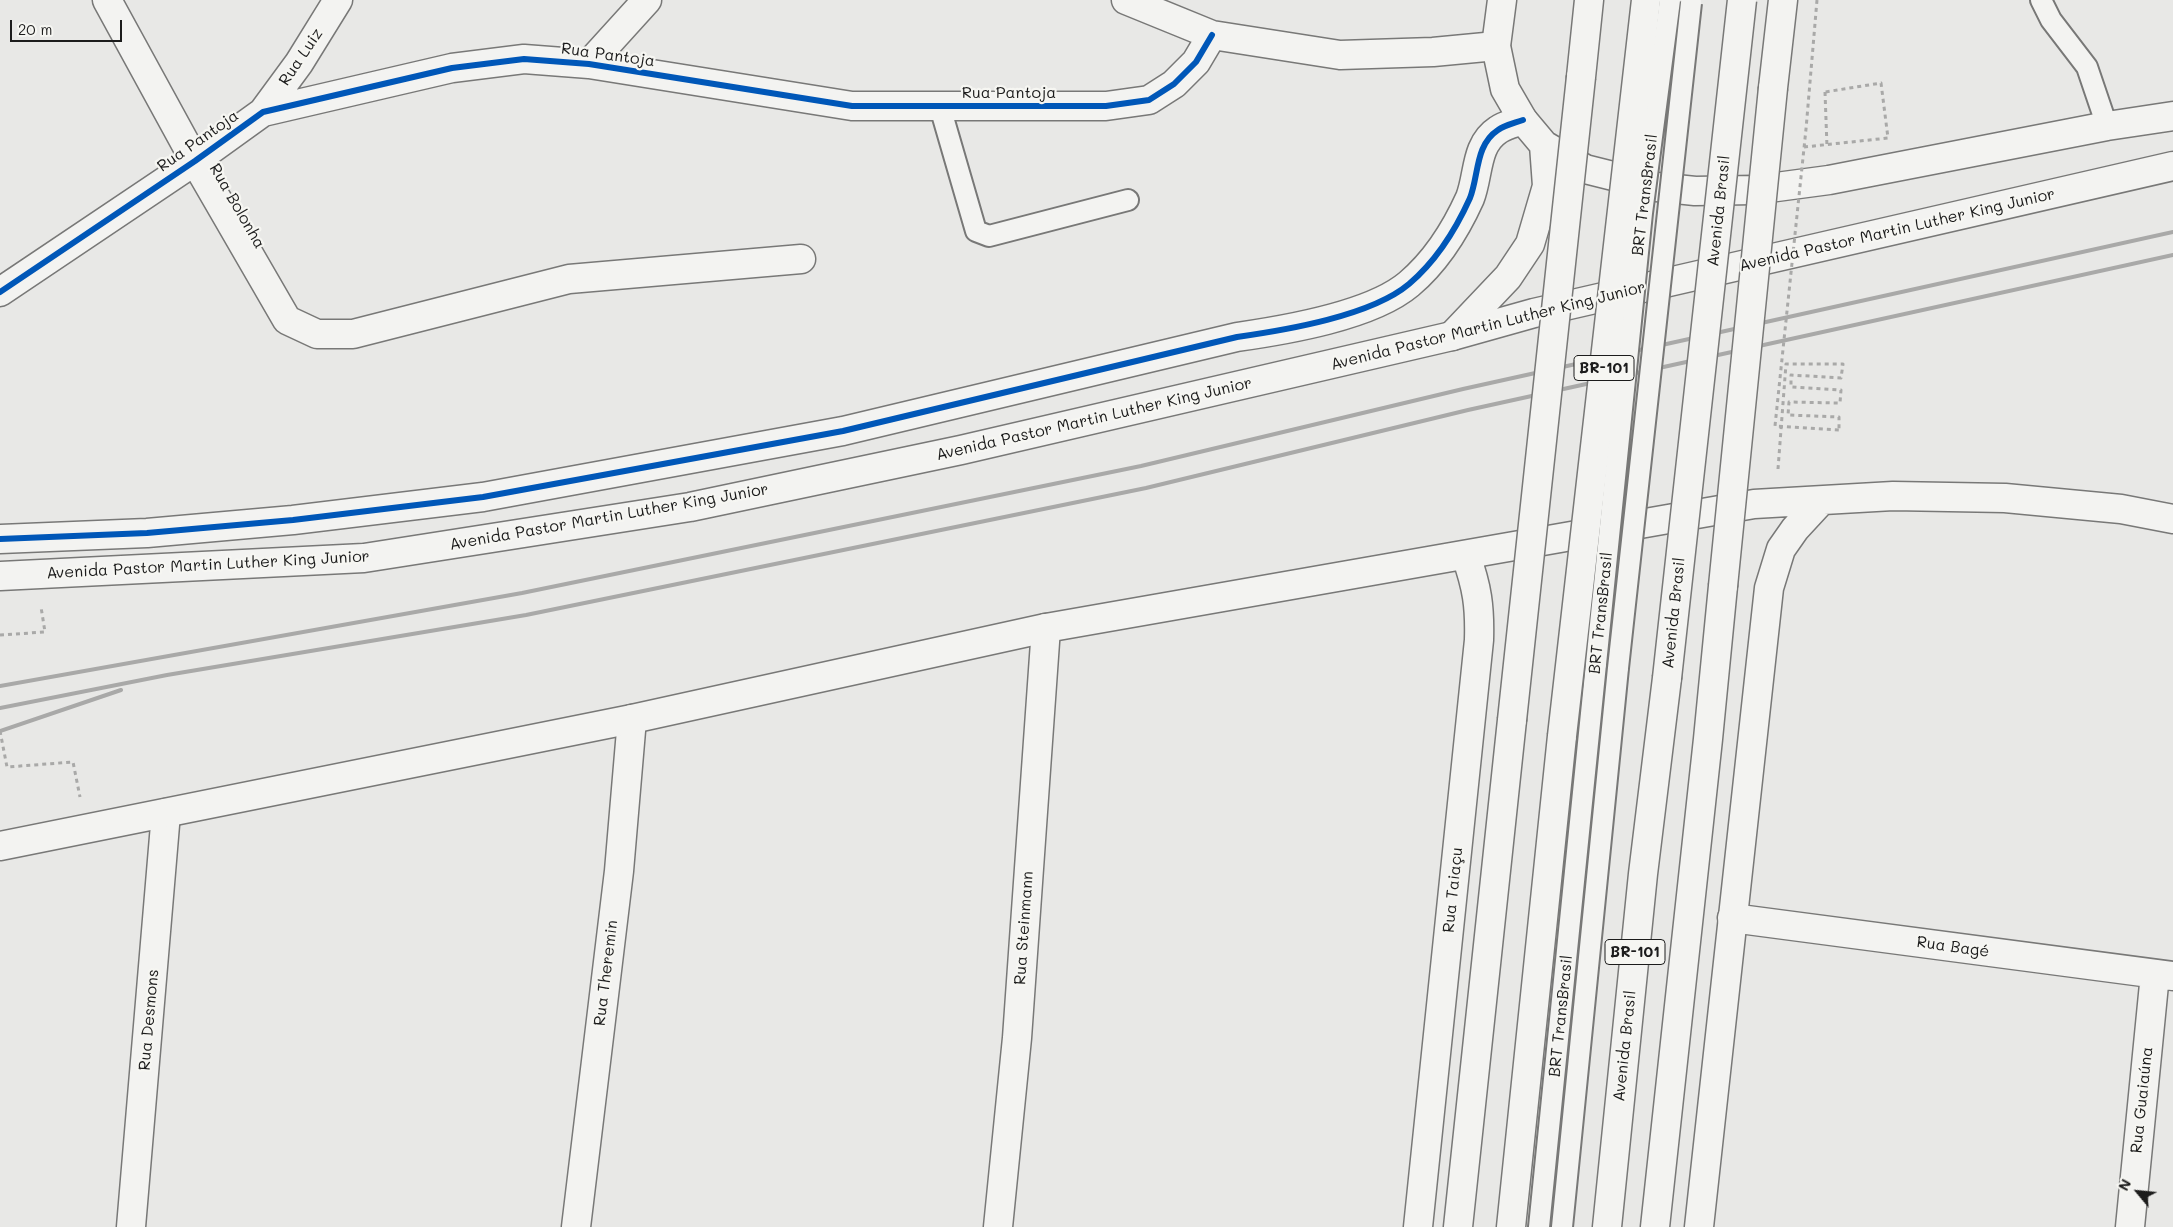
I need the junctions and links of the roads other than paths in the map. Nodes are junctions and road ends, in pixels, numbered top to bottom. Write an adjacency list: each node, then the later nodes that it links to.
1 (107, 0): 22 (main road, Rua Bolonha)
2 (338, 0): 17 (main road, Rua Luiz)
3 (647, 0): 15 (main road)
4 (1126, 0): 13 (main road)
5 (1502, 0): 14 (main road)
6 (1589, 0): 43 (main road, bridge)
7 (1646, 0): 44 (main road, BR-101, bridge)
8 (1670, 0): 45 (lane, BRT TransBrasil, bridge)
9 (1742, 0): 47 (main road, Avenida Brasil / BR-101, bridge)
10 (1783, 0): 48 (main road, bridge)
11 (2041, 0): 20 (lane)
12 (1692, 2): 46 (lane, BRT TransBrasil, bridge)
13 (1212, 35): 14 (main road); 16 (main road, Rua Pantoja)
14 (1496, 46): 19 (main road)
15 (589, 64): 16 (main road, Rua Pantoja); 17 (main road, Rua Pantoja)
16 (940, 108): 24 (lane)
17 (263, 112): 22 (main road, Rua Pantoja)
18 (2173, 116): 20 (main road)
19 (1523, 120): 21 (main road); 30 (main road)
20 (2107, 126): 21 (main road)
21 (1544, 145): 27 (main road)
22 (195, 161): 25 (main road, Rua Bolonha); 26 (main road, Rua Pantoja)
23 (2173, 166): 27 (main road, Avenida Pastor Martin Luther King Junior)
24 (1128, 200)
25 (802, 259)
26 (0, 292)
27 (1452, 336): 32 (main road, Avenida Pastor Martin Luther King Junior)
28 (1820, 502): 29 (main road); 31 (main road); 37 (main road)
29 (2173, 519)
30 (0, 539)
31 (1466, 556): 33 (main road); 42 (main road, Rua Taiaçu)
32 (0, 576)
33 (1046, 628): 34 (main road); 41 (main road, Rua Steinmann)
34 (632, 719): 35 (main road); 40 (main road, Rua Theremin)
35 (166, 813): 36 (main road); 39 (main road, Rua Desmons)
36 (0, 846)
37 (1732, 918): 38 (main road, Rua Bagé); 49 (main road)
38 (2164, 975): 50 (main road, Rua Guaiaúna)
39 (131, 1227)
40 (576, 1227)
41 (998, 1227)
42 (1418, 1227)
43 (1458, 1227)
44 (1511, 1227)
45 (1539, 1227)
46 (1562, 1227)
47 (1607, 1227)
48 (1655, 1227)
49 (1699, 1227)
50 (2130, 1227)

